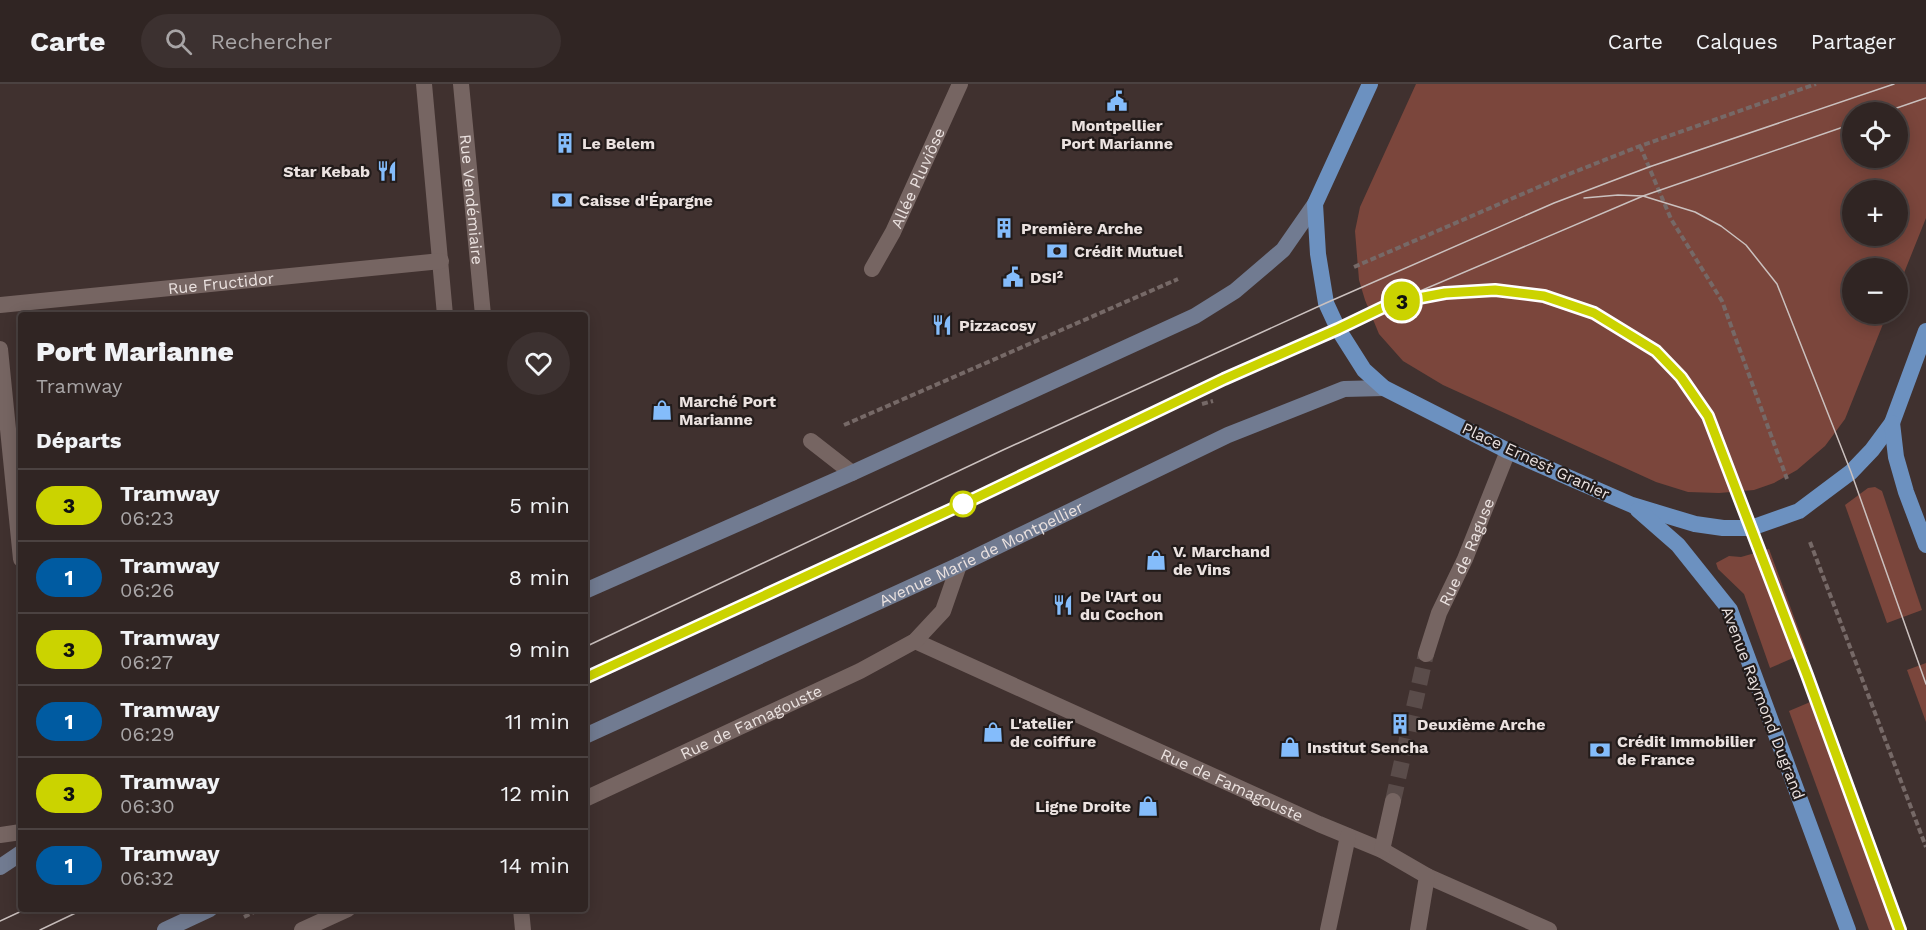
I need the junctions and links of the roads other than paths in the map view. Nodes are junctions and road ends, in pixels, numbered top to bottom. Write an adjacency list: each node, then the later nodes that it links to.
1 (424, 84): 6 (street)
2 (461, 84): 10 (street, Rue Vendémiaire)
3 (960, 84): 7 (street, Allée Pluviôse)
4 (1370, 84): 5 (main road, Place Ernest Granier)
5 (1315, 204): 13 (main road, Place Ernest Granier); 17 (main road)
6 (441, 261): 8 (street, Rue Fructidor); 9 (street)
7 (872, 269)
8 (0, 305)
9 (445, 312)
10 (483, 312)
11 (1926, 331): 14 (main road, Place Ernest Granier)
12 (0, 349): 19 (street)
13 (1384, 388): 16 (main road, Place Ernest Granier); 21 (main road, Avenue Marie de Montpellier)
14 (1892, 423): 18 (main road, Place Ernest Granier); 20 (main road)
15 (811, 441): 17 (street)
16 (1508, 451): 18 (main road, Place Ernest Granier); 24 (street, Rue de Raguse)
17 (852, 473): 22 (main road)
18 (1632, 505): 44 (main road, Avenue Raymond Dugrand)
19 (18, 529)
20 (1926, 545)
21 (959, 565): 23 (street, Rue de Famagouste); 25 (main road, Avenue Marie de Montpellier)
22 (588, 590)
23 (915, 641): 26 (street, Rue de Famagouste); 30 (street, Rue de Famagouste)
24 (1426, 654)
25 (588, 735)
26 (588, 798)
27 (1393, 801): 31 (street)
28 (18, 832): 29 (street)
29 (0, 835)
30 (1348, 836): 31 (street, Rue de Famagouste); 41 (street)
31 (1382, 850): 34 (street, Rue de Famagouste)
32 (18, 855): 33 (main road)
33 (0, 867)
34 (1428, 876): 42 (street); 43 (street, Rue de Famagouste)
35 (204, 912): 38 (main road)
36 (341, 912): 39 (street)
37 (521, 912): 40 (street)
38 (165, 930)
39 (302, 930)
40 (523, 930)
41 (1328, 930)
42 (1418, 930)
43 (1549, 930)
44 (1848, 930)

